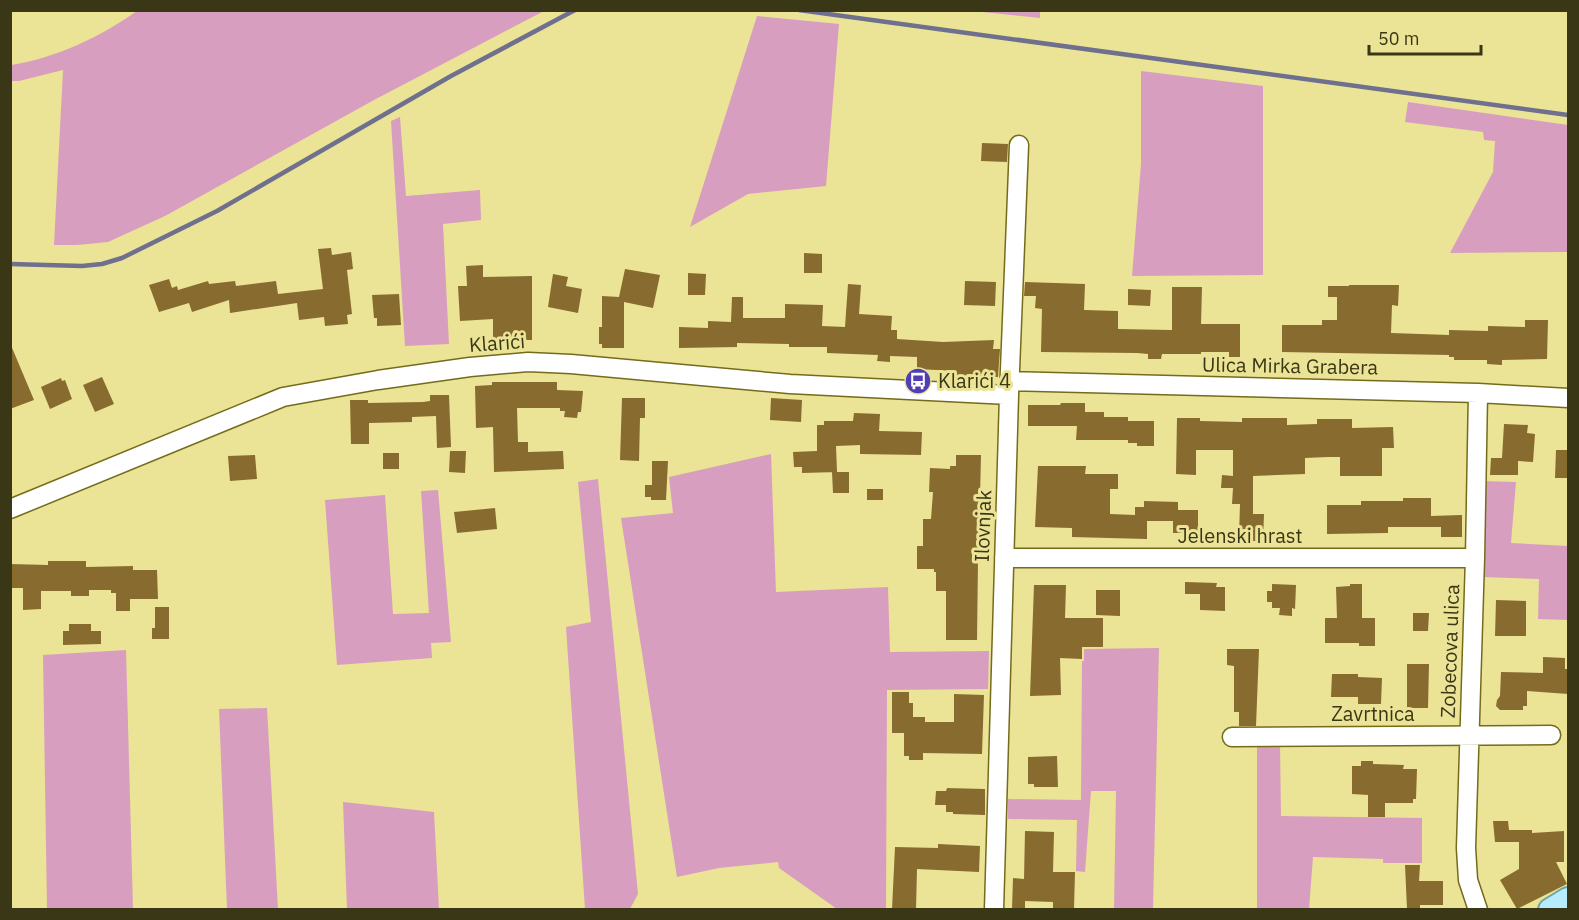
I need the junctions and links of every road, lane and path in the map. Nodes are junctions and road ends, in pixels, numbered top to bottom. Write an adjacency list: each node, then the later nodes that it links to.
1 (1019, 145): 2 (street, Ilovnjak)
2 (1010, 388): 3 (street, Ulica Mirka Grabera); 5 (street, Klarići); 6 (street, Ilovnjak)
3 (1478, 393): 4 (street, Ulica Mirka Grabera); 7 (street, Zobecova ulica)
4 (1569, 398)
5 (10, 509)
6 (1004, 558): 7 (street, Jelenski hrast); 12 (street, Ilovnjak)
7 (1475, 558): 9 (street, Zobecova ulica)
8 (1551, 735): 9 (street, Zavrtnica)
9 (1470, 736): 10 (street, Zavrtnica); 13 (street, Zobecova ulica)
10 (1232, 737)
11 (1569, 899): 14 (main road)
12 (994, 909)
13 (1478, 909)
14 (1550, 909)

